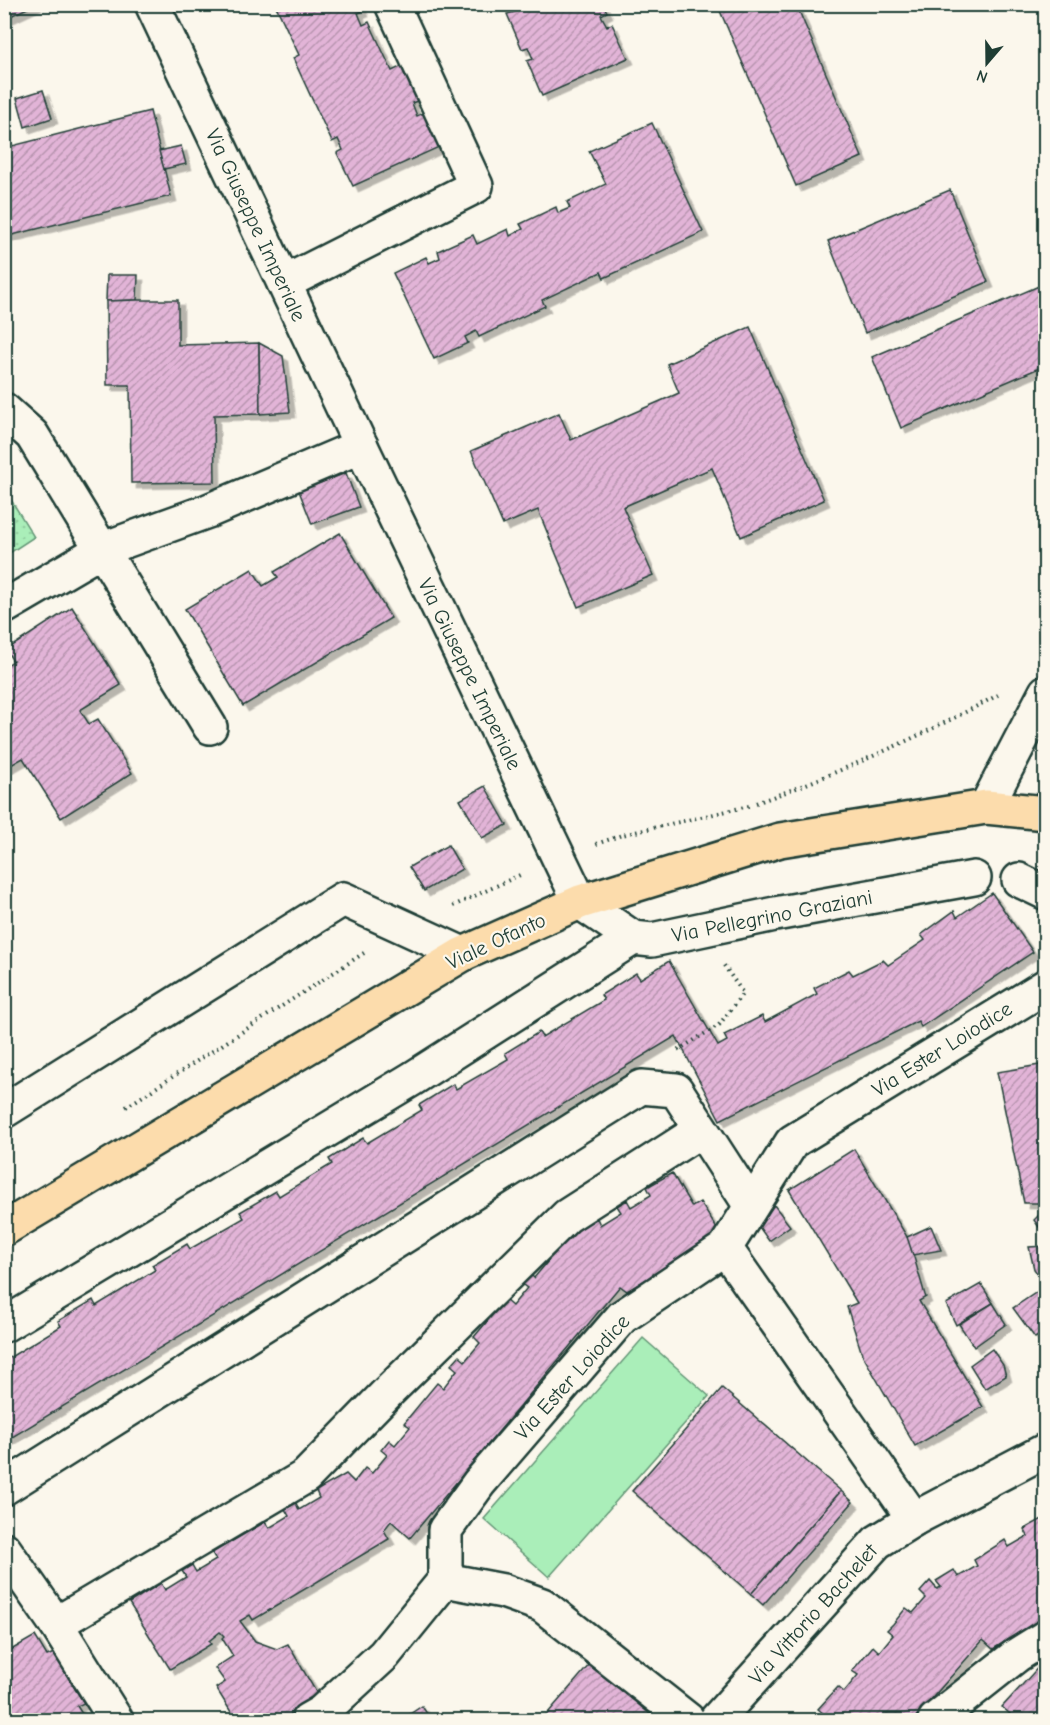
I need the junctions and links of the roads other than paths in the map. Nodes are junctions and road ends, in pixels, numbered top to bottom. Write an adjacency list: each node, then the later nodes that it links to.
1 (152, 4): 3 (street, Via Giuseppe Imperiale)
2 (392, 4): 3 (street)
3 (284, 283): 5 (street, Via Giuseppe Imperiale)
4 (4, 410): 6 (street)
5 (361, 446): 6 (street); 13 (street, Via Giuseppe Imperiale)
6 (103, 549): 7 (street); 9 (street)
7 (4, 607)
8 (1046, 692): 10 (street)
9 (210, 727)
10 (986, 807): 11 (main road, Viale Ofanto); 13 (main road, Viale Ofanto)
11 (1046, 813)
12 (974, 878): 14 (street, Via Pellegrino Graziani)
13 (580, 902): 14 (street); 15 (main road, Viale Ofanto)
14 (633, 938): 22 (street)
15 (463, 954): 17 (street); 20 (main road, Viale Ofanto)
16 (1046, 986): 19 (street, Via Ester Loiodice)
17 (4, 1111)
18 (701, 1130): 19 (street); 24 (street); 29 (street)
19 (751, 1206): 21 (street, Via Ester Loiodice)
20 (4, 1229)
21 (725, 1248): 25 (street); 27 (street, Via Ester Loiodice)
22 (4, 1325)
23 (1046, 1450): 25 (street, Via Vittorio Bachelet)
24 (4, 1488)
25 (914, 1519): 34 (street, Via Vittorio Bachelet)
26 (4, 1549): 28 (street)
27 (444, 1580): 31 (street); 33 (street)
28 (15, 1585): 29 (street)
29 (56, 1624): 32 (street)
30 (1046, 1637): 35 (street)
31 (319, 1718)
32 (116, 1720)
33 (688, 1720)
34 (717, 1720)
35 (935, 1720)

